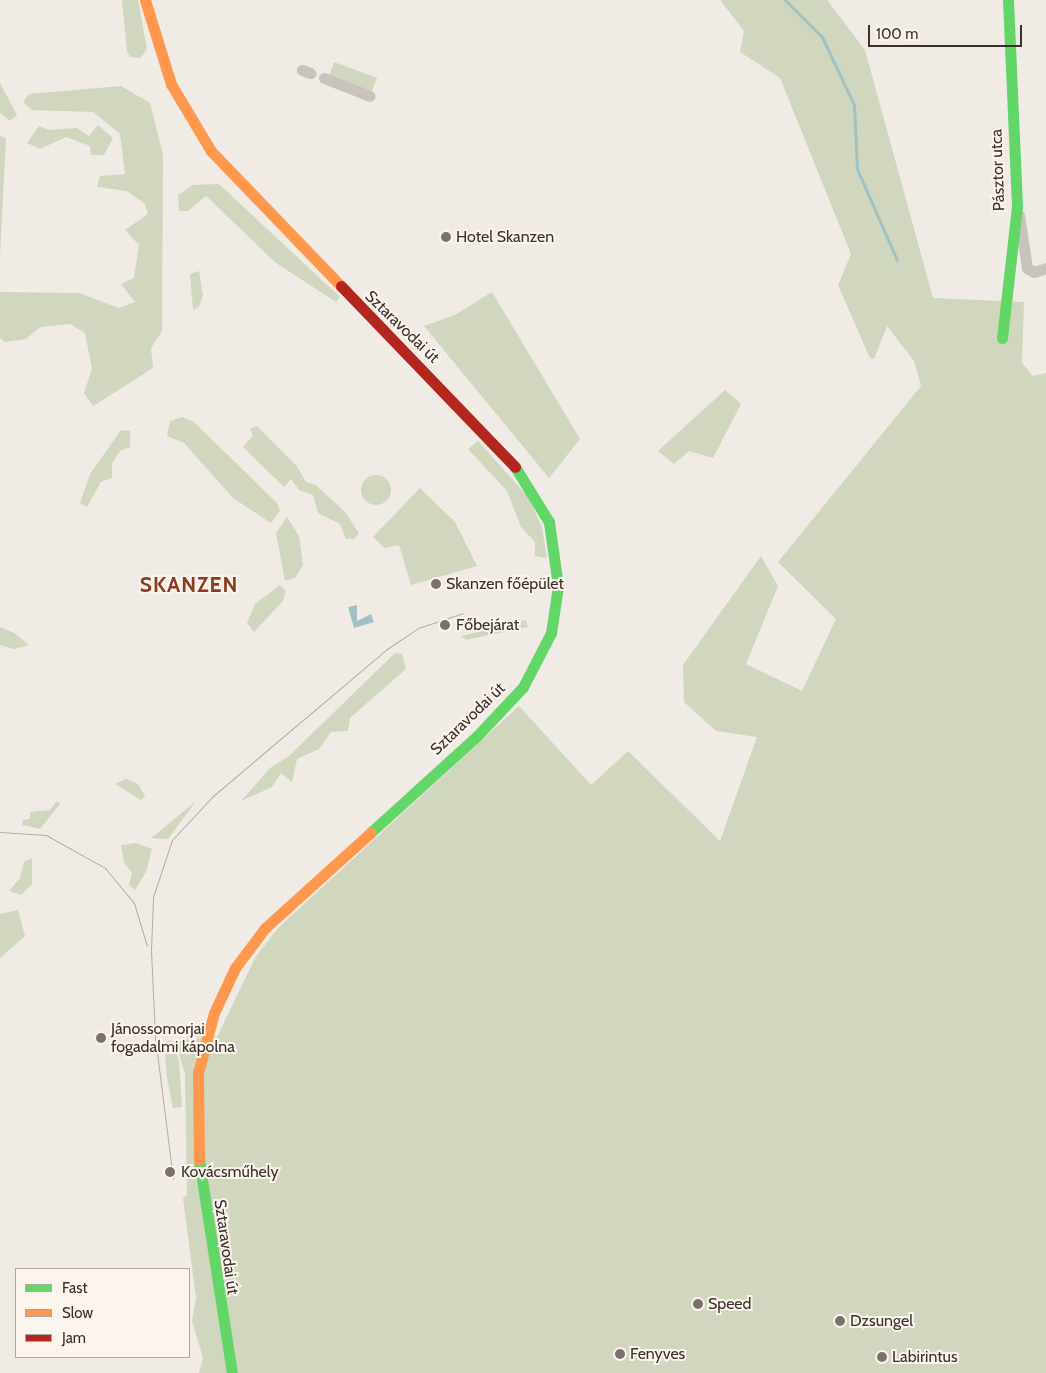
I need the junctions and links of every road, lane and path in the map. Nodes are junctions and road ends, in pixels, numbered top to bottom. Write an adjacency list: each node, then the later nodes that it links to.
1 (145, 0): 8 (street, Sztaravodai út)
2 (1008, 0): 5 (street, Pásztor utca)
3 (324, 78): 4 (street)
4 (370, 96)
5 (1017, 206): 6 (street); 7 (street, Pásztor utca)
6 (1046, 268)
7 (1002, 338)
8 (232, 1373)

